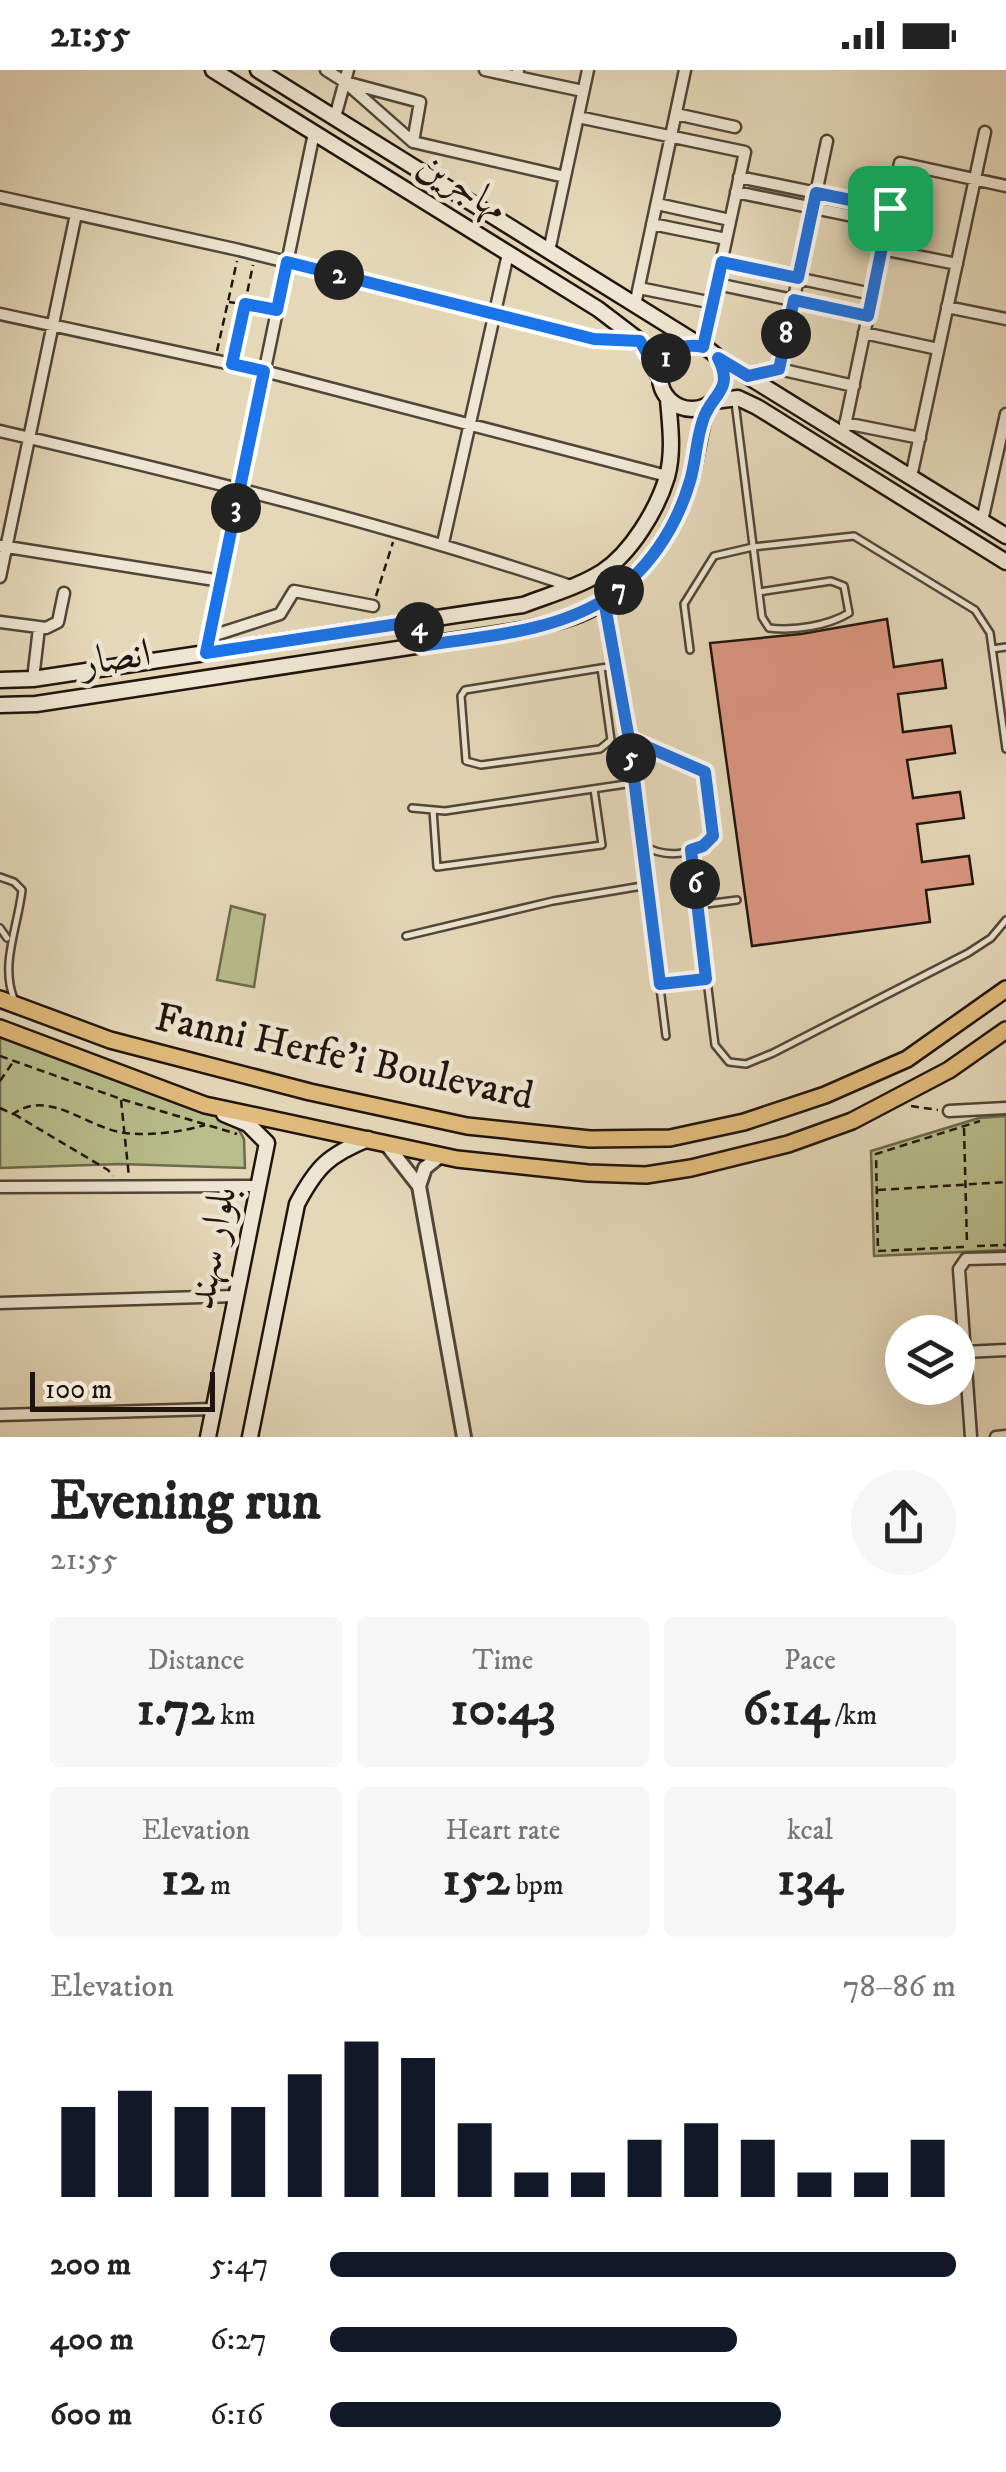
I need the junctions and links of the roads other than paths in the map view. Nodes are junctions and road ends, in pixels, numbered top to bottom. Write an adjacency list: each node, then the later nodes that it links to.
1 (213, 70): 15 (main road, مهاجرین)
2 (258, 70): 12 (main road, مهاجرین)
3 (326, 70): 8 (street)
4 (486, 70): 7 (street)
5 (588, 70): 9 (street)
6 (686, 70): 10 (street)
7 (518, 73): 9 (street)
8 (346, 76): 12 (street); 18 (street); 18 (street)
9 (583, 90): 11 (street)
10 (676, 114): 13 (street); 16 (street)
11 (578, 117): 16 (street); 19 (street)
12 (335, 118): 35 (main road, مهاجرین)
13 (735, 127)
14 (984, 132): 21 (street)
15 (314, 133): 36 (main road, مهاجرین); 37 (street)
16 (671, 136): 20 (street); 26 (street)
17 (827, 141): 24 (street)
18 (413, 142): 19 (street)
19 (565, 177): 35 (street)
20 (740, 177): 23 (street); 24 (street)
21 (975, 179): 22 (street); 28 (street); 39 (street)
22 (1006, 186)
23 (736, 192): 27 (street); 30 (street)
24 (816, 193): 27 (street); 28 (street)
25 (0, 197): 29 (street)
26 (657, 204): 30 (street); 32 (street)
27 (813, 208): 31 (street); 40 (street)
28 (890, 208): 31 (street)
29 (76, 214): 37 (street); 52 (street)
30 (730, 220): 33 (street)
31 (887, 223): 34 (street)
32 (652, 224): 33 (street); 42 (street)
33 (726, 240): 38 (street)
34 (882, 249): 39 (street); 43 (street)
35 (549, 251): 46 (main road, مهاجرین)
36 (508, 254): 49 (street); 54 (main road, مهاجرین)
37 (287, 262): 49 (street); 59 (street)
38 (722, 262): 40 (street); 41 (street)
39 (956, 264): 47 (street)
40 (798, 278): 43 (street); 44 (street)
41 (716, 284): 44 (street); 45 (street)
42 (639, 288): 45 (street); 46 (street)
43 (872, 294): 50 (street)
44 (794, 300): 50 (street); 58 (street)
45 (713, 303): 55 (street)
46 (635, 305): 55 (main road, مهاجرین)
47 (948, 307): 51 (street); 56 (street)
48 (0, 314): 52 (street)
49 (495, 316): 54 (street); 67 (street)
50 (868, 316): 53 (street)
51 (1006, 319)
52 (53, 325): 59 (street); 70 (street)
53 (864, 334): 56 (street); 62 (street)
54 (640, 341): 60 (main road, مهاجرین)
55 (703, 347): 57 (main road); 60 (main road)
56 (938, 349): 71 (street)
57 (718, 358): 61 (main road); 65 (main road)
58 (779, 369): 61 (street); 62 (street)
59 (264, 371): 67 (street); 74 (street)
60 (660, 376): 63 (main road)
61 (748, 376): 68 (main road)
62 (854, 386): 68 (street)
63 (668, 399): 65 (main road); 72 (main road, انصار)
64 (734, 399): 65 (main road); 77 (main road); 80 (lane)
65 (710, 404): 87 (main road, انصار)
66 (1006, 414): 75 (street)
67 (469, 426): 72 (street); 78 (street)
68 (844, 428): 71 (street); 73 (main road)
69 (0, 431): 70 (street)
70 (30, 438): 74 (street); 79 (street)
71 (920, 438): 73 (street)
72 (667, 476): 84 (main road, انصار)
73 (910, 477): 75 (main road)
74 (240, 487): 78 (street); 83 (street)
75 (982, 522): 76 (main road); 77 (main road)
76 (1006, 536)
77 (970, 539): 81 (main road)
78 (443, 543): 84 (street)
79 (3, 547): 82 (street); 83 (street)
80 (753, 547): 85 (lane); 95 (lane); 96 (lane)
81 (1006, 562)
82 (0, 577)
83 (221, 581): 92 (street)
84 (572, 587): 89 (main road, انصار)
85 (758, 592): 85 (lane)
86 (64, 593): 91 (street)
87 (604, 600): 93 (main road, انصار); 98 (lane)
88 (373, 606): 92 (street)
89 (418, 621): 93 (main road); 97 (main road, انصار)
90 (0, 622): 91 (street)
91 (40, 628): 102 (street)
92 (209, 637): 97 (street)
93 (422, 646): 100 (main road, انصار)
94 (1006, 647): 95 (lane)
95 (992, 649): 104 (lane)
96 (690, 650)
97 (206, 653): 100 (main road); 102 (main road, انصار)
98 (616, 666): 99 (lane); 105 (lane)
99 (602, 668): 99 (lane)
100 (202, 679): 103 (main road, انصار)
101 (0, 680): 102 (main road, انصار)
102 (34, 680)
103 (0, 705)
104 (1005, 731): 106 (lane)
105 (629, 739): 107 (lane); 112 (lane)
106 (1006, 749)
107 (633, 783): 108 (lane); 111 (lane)
108 (594, 789): 110 (lane); 110 (lane)
109 (412, 808): 110 (lane)
110 (433, 810)
111 (642, 845): 112 (lane); 114 (lane)
112 (691, 850): 116 (lane)
113 (0, 877): 120 (lane)
114 (648, 885): 119 (lane); 122 (lane)
115 (737, 900): 116 (lane)
116 (698, 905): 121 (lane)
117 (1006, 920): 121 (lane)
118 (0, 928): 120 (lane)
119 (406, 936)
120 (8, 940): 125 (lane)
121 (706, 979): 122 (lane)
122 (660, 984): 128 (lane)
123 (1006, 989): 125 (main road, Fanni Herfe'i Boulevard)
124 (0, 999): 125 (main road, Fanni Herfe'i Boulevard)
125 (22, 1009)
126 (0, 1028): 129 (main road, Fanni Herfe'i Boulevard)
127 (1006, 1030): 134 (main road, Fanni Herfe'i Boulevard)
128 (666, 1036)
129 (205, 1105): 132 (main road, Fanni Herfe'i Boulevard); 135 (main road, بلوار سهند)
130 (1006, 1108): 131 (street)
131 (949, 1111)
132 (368, 1139): 133 (main road, Fanni Herfe'i Boulevard); 149 (main road, بلوار سهند)
133 (387, 1145): 134 (main road, Fanni Herfe'i Boulevard); 136 (street)
134 (457, 1159): 136 (street)
135 (258, 1186): 137 (street); 139 (main road, بلوار سهند)
136 (418, 1186): 150 (street)
137 (0, 1187)
138 (1006, 1258): 141 (street)
139 (236, 1296): 140 (street); 145 (main road, بلوار سهند)
140 (0, 1303)
141 (962, 1315)
142 (1006, 1350): 143 (street)
143 (975, 1351)
144 (968, 1405): 151 (street)
145 (213, 1409): 146 (street); 148 (main road, بلوار سهند)
146 (0, 1415)
147 (1006, 1436): 152 (street)
148 (208, 1437)
149 (250, 1437)
150 (464, 1437)
151 (971, 1437)
152 (996, 1437)

